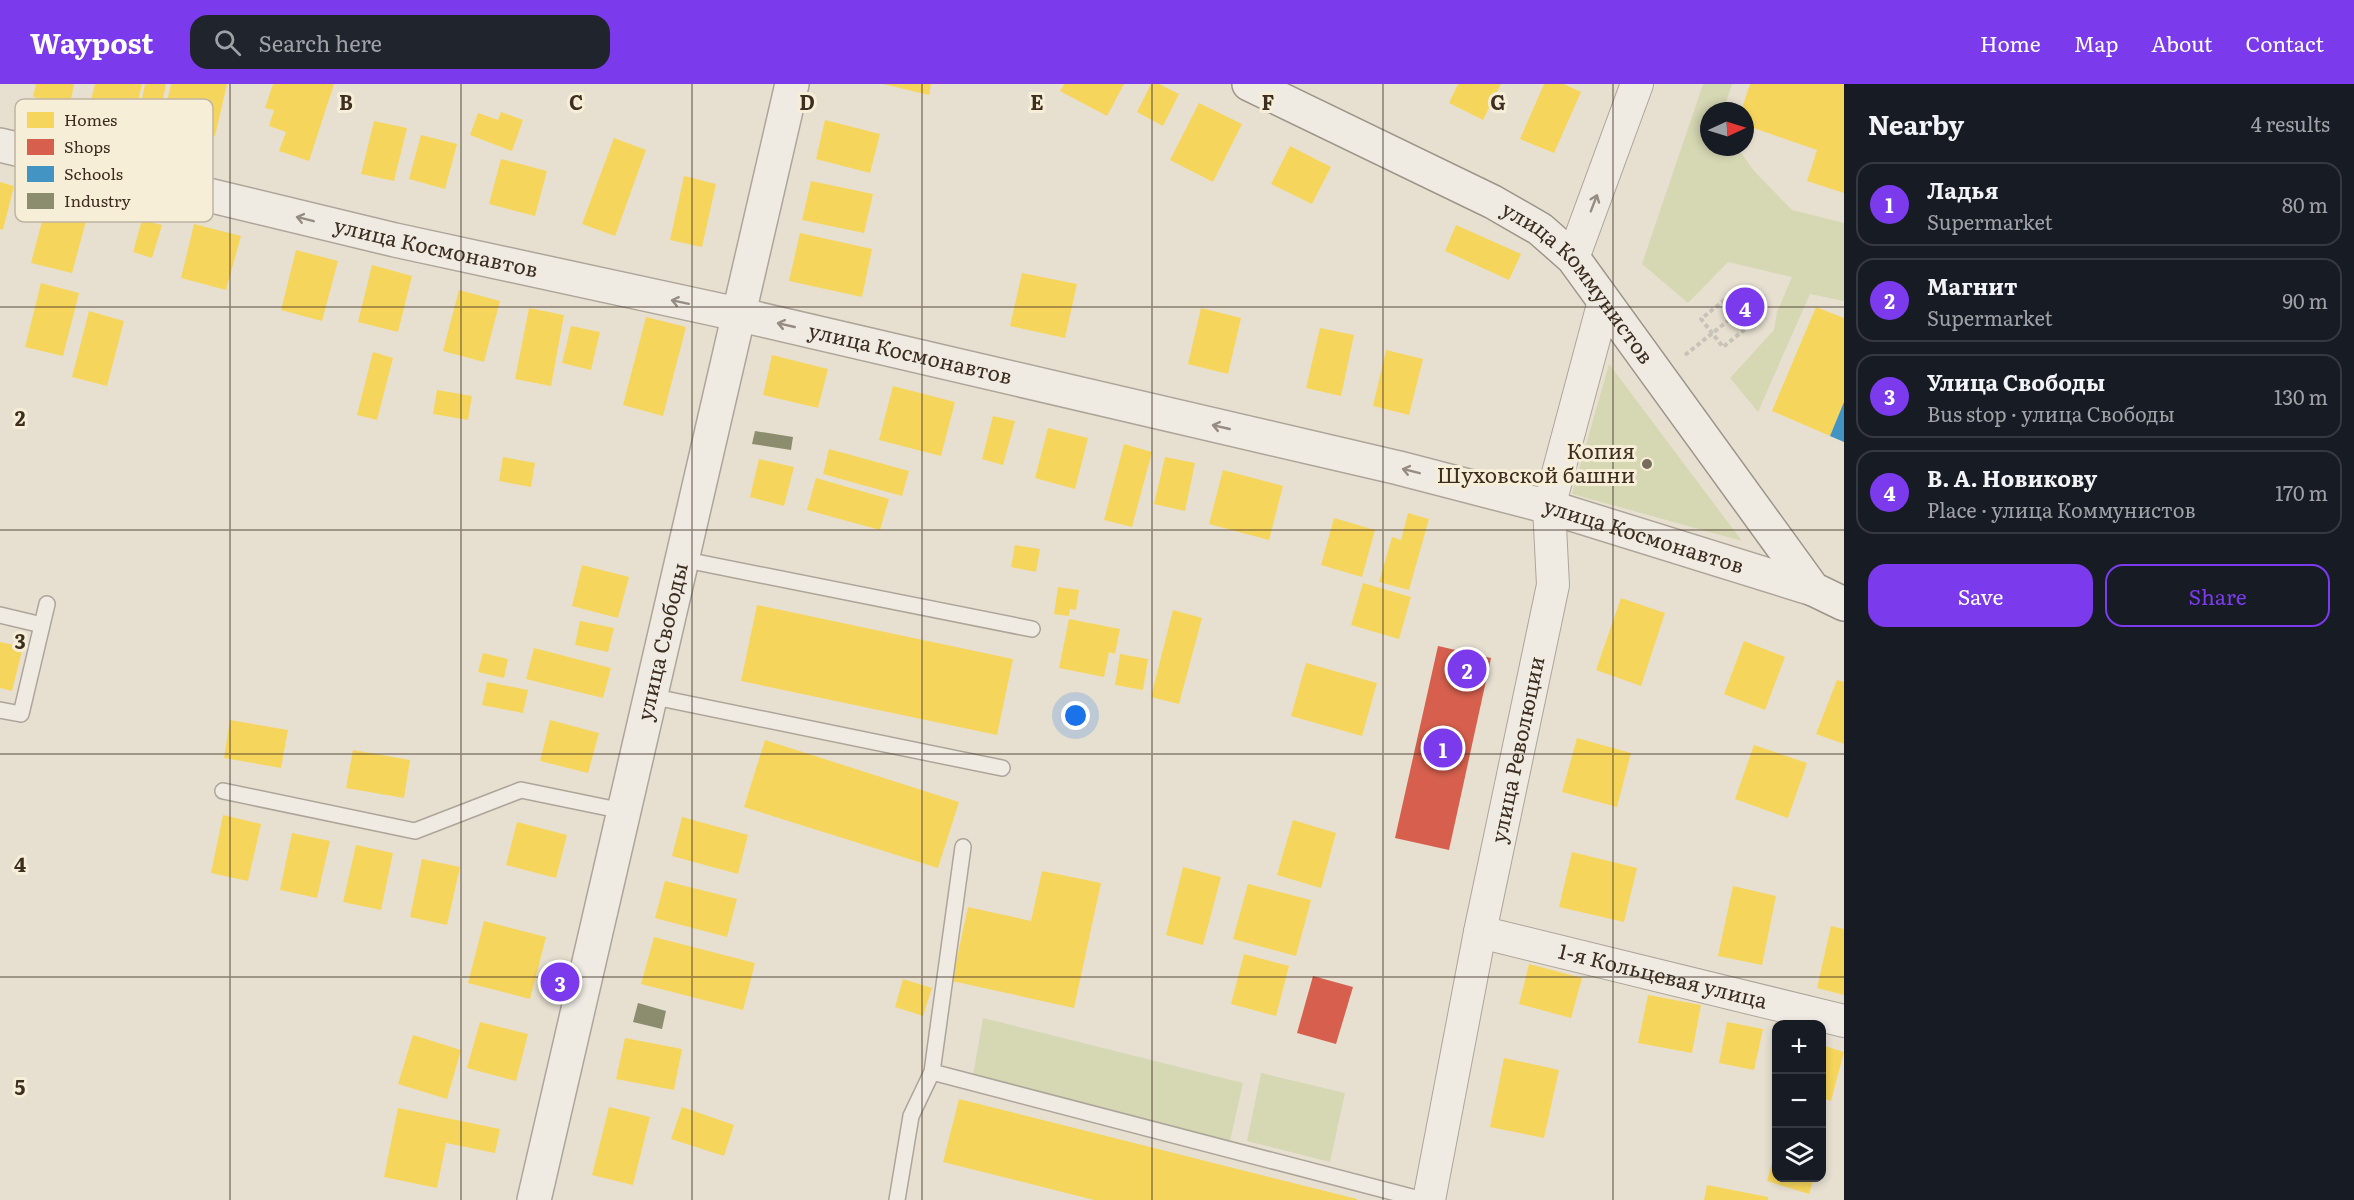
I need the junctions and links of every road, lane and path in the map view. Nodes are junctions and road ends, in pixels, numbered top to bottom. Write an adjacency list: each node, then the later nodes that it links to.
1 (792, 84): 10 (street, улица Свободы)
2 (1249, 84): 7 (street, улица Коммунистов)
3 (1637, 84): 7 (street, one-way to 3)
4 (0, 145): 5 (street, улица Космонавтов, one-way to 4)
5 (15, 149)
6 (213, 196): 10 (street, улица Космонавтов, one-way to 6)
7 (1573, 258): 8 (street, улица Коммунистов)
8 (1604, 301): 13 (street, улица Революции); 15 (street, улица Коммунистов)
9 (1738, 312): 11 (path); 11 (path); 11 (path)
10 (737, 314): 13 (street, улица Космонавтов, one-way to 10); 14 (street, улица Свободы)
11 (1712, 333): 12 (path)
12 (1685, 355)
13 (1549, 507): 15 (street, улица Космонавтов); 27 (street, улица Революции)
14 (681, 559): 20 (lane); 21 (street, улица Свободы)
15 (1813, 589): 17 (street, улица Космонавтов)
16 (47, 604): 19 (lane)
17 (1844, 604)
18 (0, 615): 19 (lane)
19 (42, 625): 22 (lane)
20 (1032, 629)
21 (650, 696): 23 (lane); 25 (street, улица Свободы)
22 (0, 710)
23 (1002, 768)
24 (223, 791): 25 (lane)
25 (623, 811): 30 (street, улица Свободы)
26 (963, 847): 29 (lane)
27 (1480, 932): 28 (street, 1-я Кольцевая улица); 33 (street, улица Революции)
28 (1844, 1021)
29 (932, 1071): 31 (lane); 32 (lane)
30 (534, 1200)
31 (897, 1200)
32 (1423, 1200)
33 (1429, 1200)

